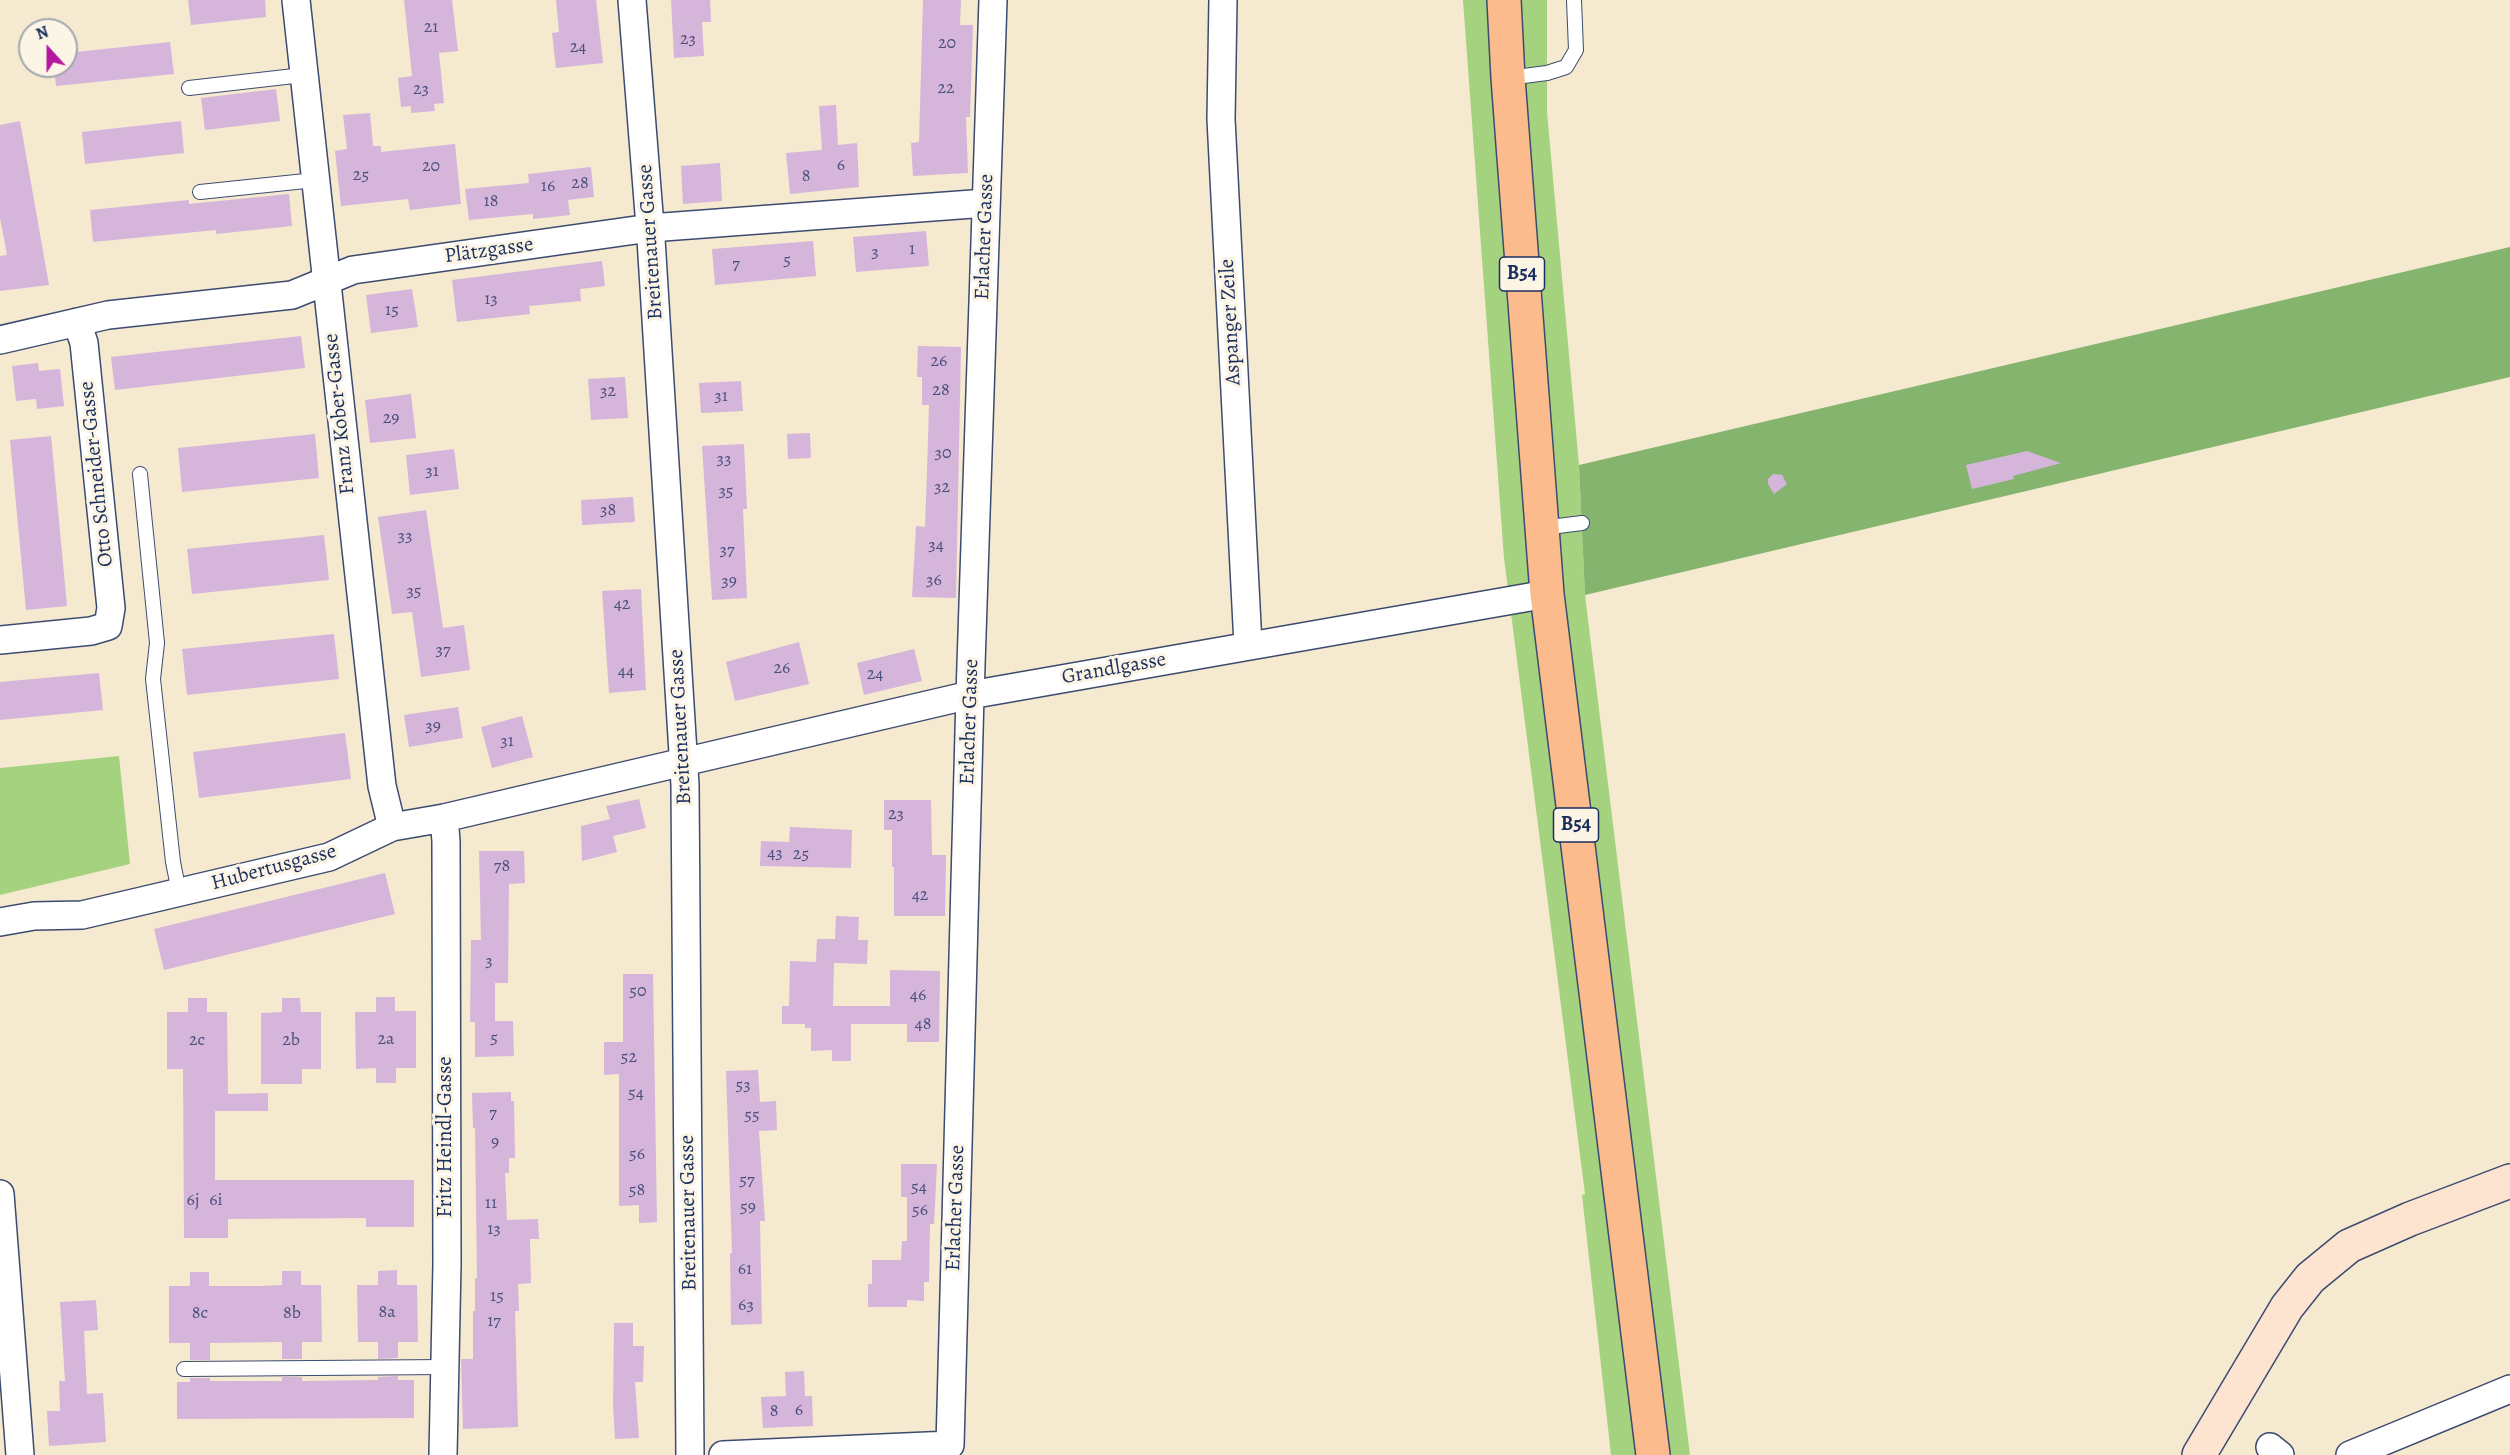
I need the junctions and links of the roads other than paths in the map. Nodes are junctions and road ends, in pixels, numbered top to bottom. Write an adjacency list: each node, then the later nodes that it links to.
1 (296, 0): 7 (street, Franz Kober-Gasse)
2 (632, 0): 13 (street, Breitenauer Gasse)
3 (993, 0): 12 (street, Erlacher Gasse)
4 (1223, 0): 22 (street, Aspanger Zeile)
5 (1504, 0): 8 (main road, B54)
6 (1574, 0): 8 (lane)
7 (303, 75): 9 (lane); 10 (street, Franz Kober-Gasse)
8 (1508, 78): 19 (main road, B54)
9 (189, 88)
10 (315, 180): 11 (lane); 14 (street, Franz Kober-Gasse)
11 (200, 192)
12 (986, 203): 13 (street, Plätzgasse); 23 (street, Erlacher Gasse)
13 (651, 228): 14 (street, Plätzgasse); 24 (street, Breitenauer Gasse)
14 (325, 281): 15 (street, Plätzgasse); 26 (street, Franz Kober-Gasse)
15 (77, 322): 16 (street, Plätzgasse); 21 (street, Otto Schneider-Gasse)
16 (0, 340)
17 (140, 474): 27 (lane)
18 (1581, 523): 19 (lane)
19 (1542, 528): 20 (main road, B54)
20 (1546, 594): 22 (street, Grandlgasse); 38 (main road, B54)
21 (0, 640)
22 (1248, 645): 23 (street, Grandlgasse)
23 (970, 695): 24 (street, Grandlgasse); 37 (street, Erlacher Gasse)
24 (684, 762): 25 (street, Hubertusgasse); 36 (street, Breitenauer Gasse)
25 (444, 818): 26 (street, Hubertusgasse); 31 (street, Fritz Heindl-Gasse)
26 (392, 827): 27 (street, Hubertusgasse)
27 (180, 892): 28 (street, Hubertusgasse)
28 (0, 922)
29 (2510, 1181): 39 (main road)
30 (0, 1194): 34 (street)
31 (445, 1367): 32 (lane); 35 (street, Fritz Heindl-Gasse)
32 (184, 1369)
33 (2510, 1389): 40 (street)
34 (20, 1455)
35 (443, 1455)
36 (690, 1455)
37 (723, 1455)
38 (1653, 1455)
39 (2199, 1455)
40 (2350, 1455)

